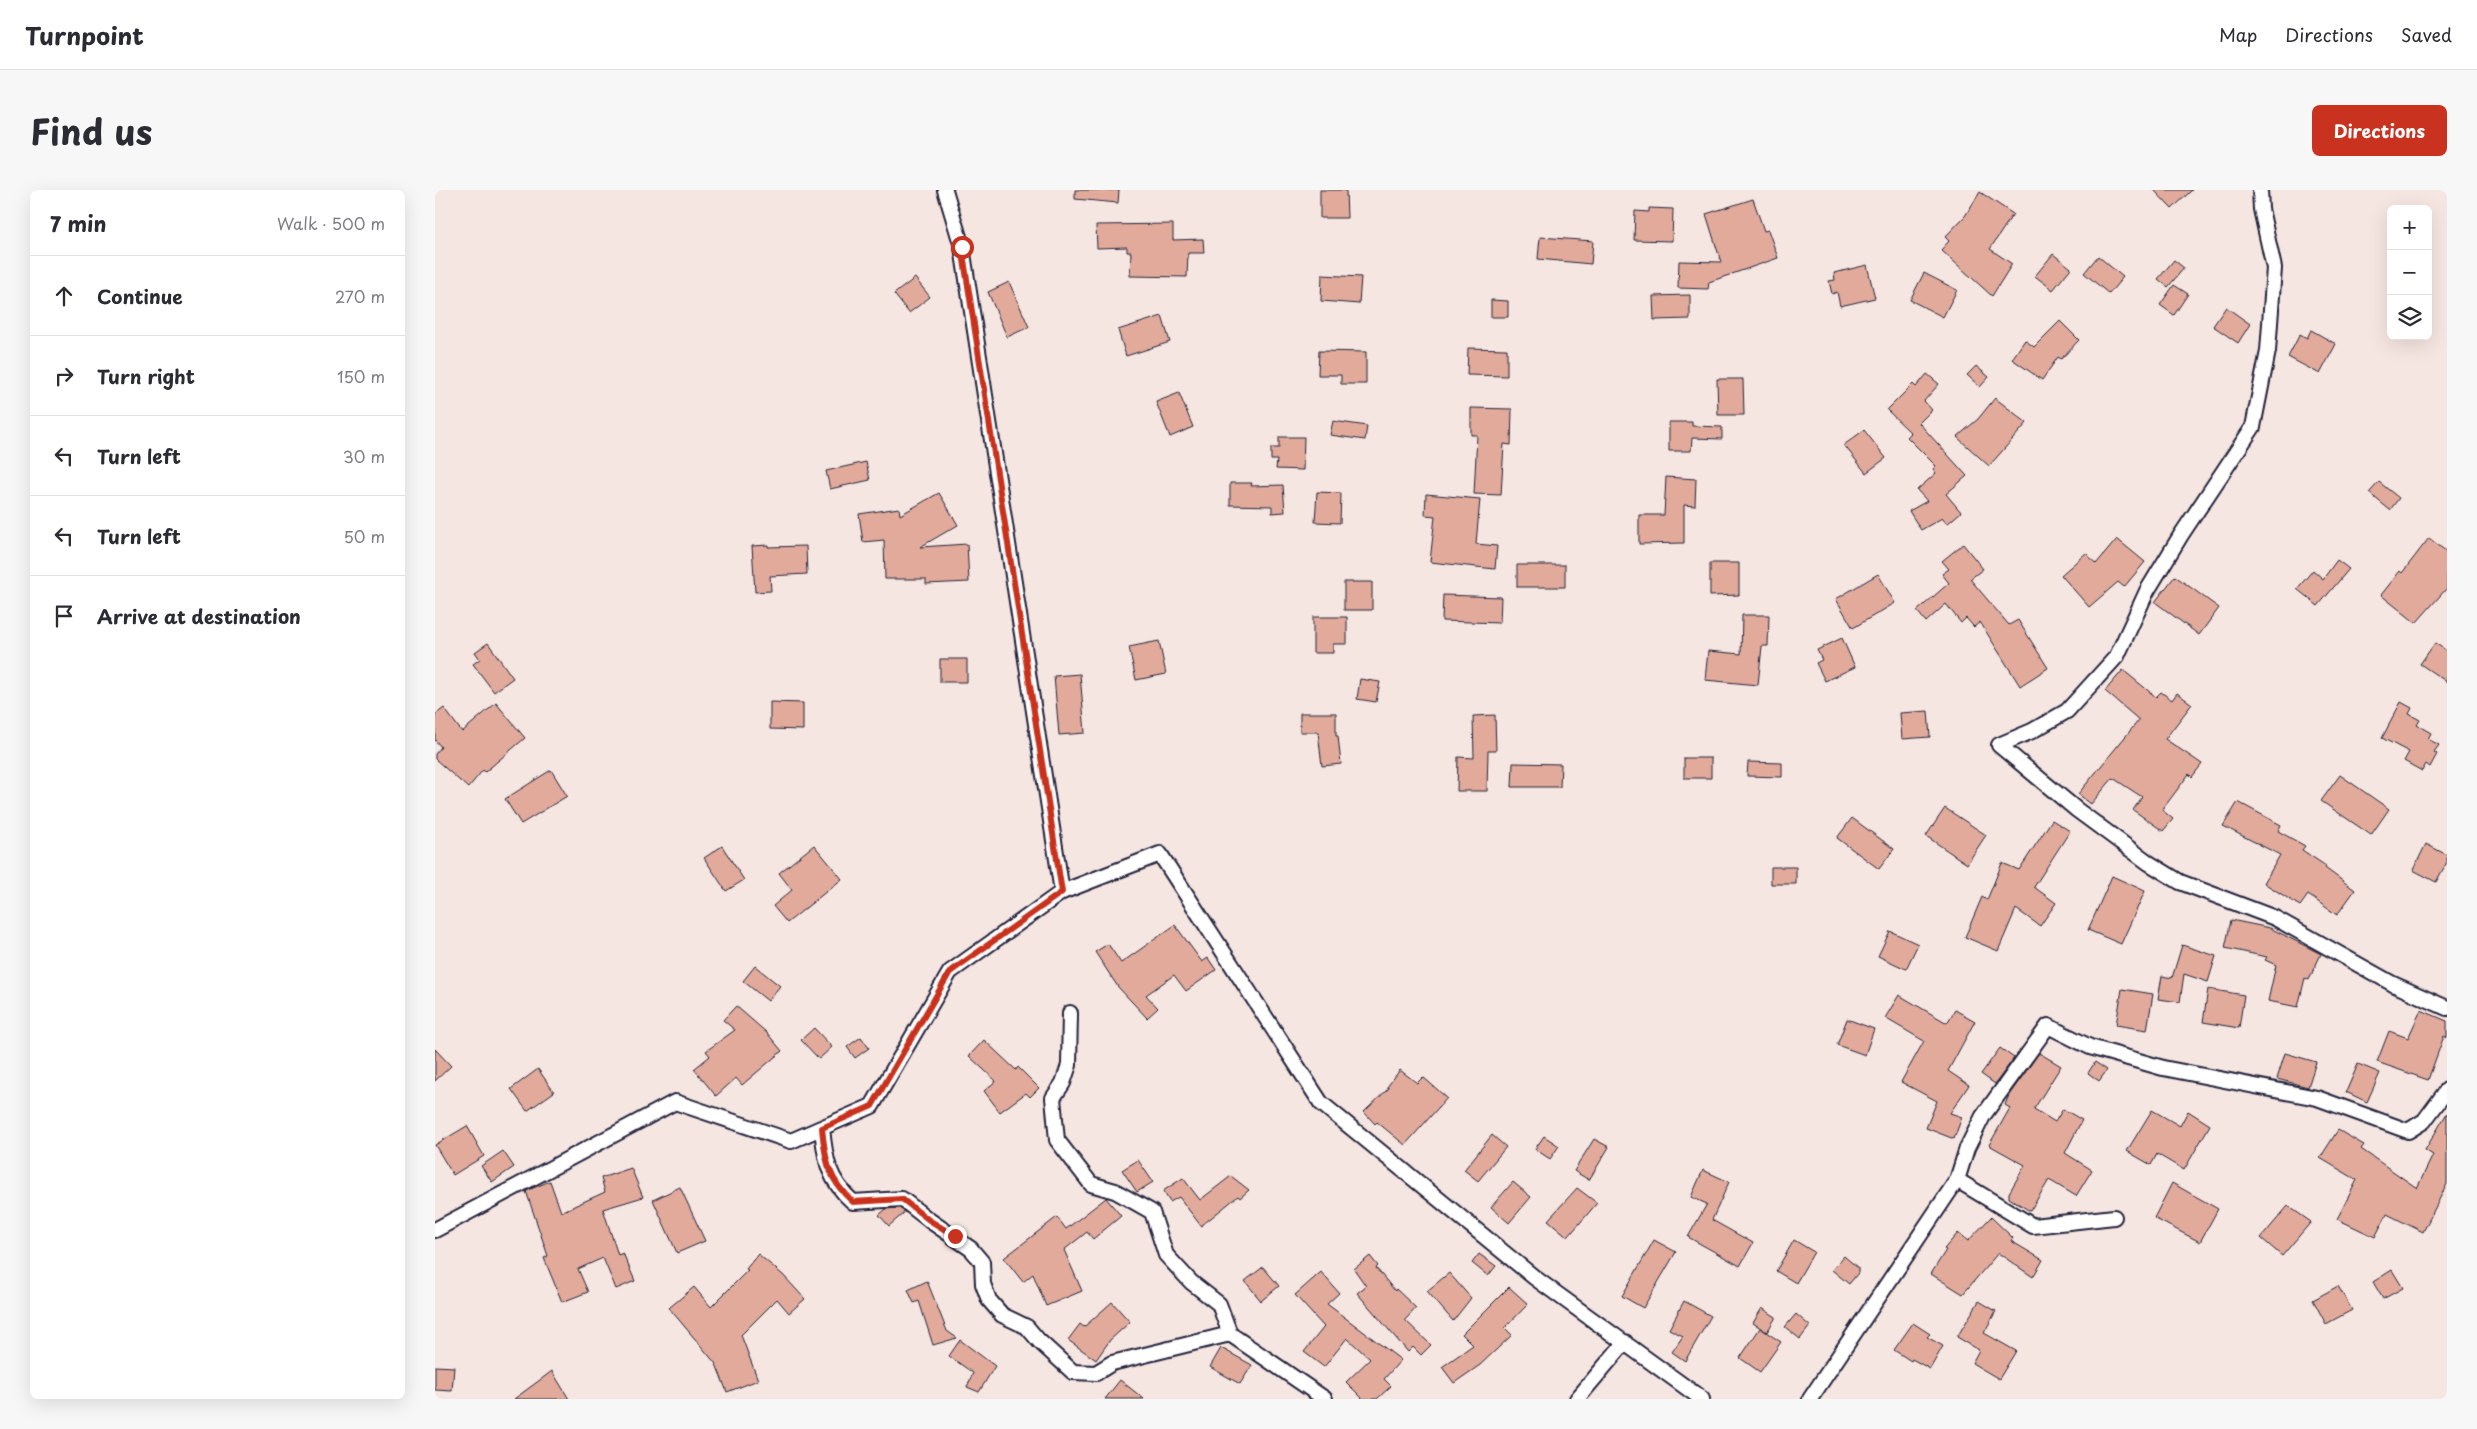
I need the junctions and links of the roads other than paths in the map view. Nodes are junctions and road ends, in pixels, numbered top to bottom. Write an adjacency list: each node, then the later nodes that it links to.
1 (945, 190): 3 (street)
2 (2260, 190): 4 (street)
3 (1062, 892): 7 (street); 12 (street)
4 (2447, 1008)
5 (1070, 1013): 11 (street)
6 (2447, 1090): 8 (street)
7 (822, 1128): 10 (street); 11 (street)
8 (1957, 1180): 9 (street); 16 (street)
9 (2115, 1217)
10 (435, 1230)
11 (1230, 1334): 13 (street)
12 (1625, 1342): 14 (street); 15 (street)
13 (1325, 1399)
14 (1577, 1399)
15 (1702, 1399)
16 (1810, 1399)

